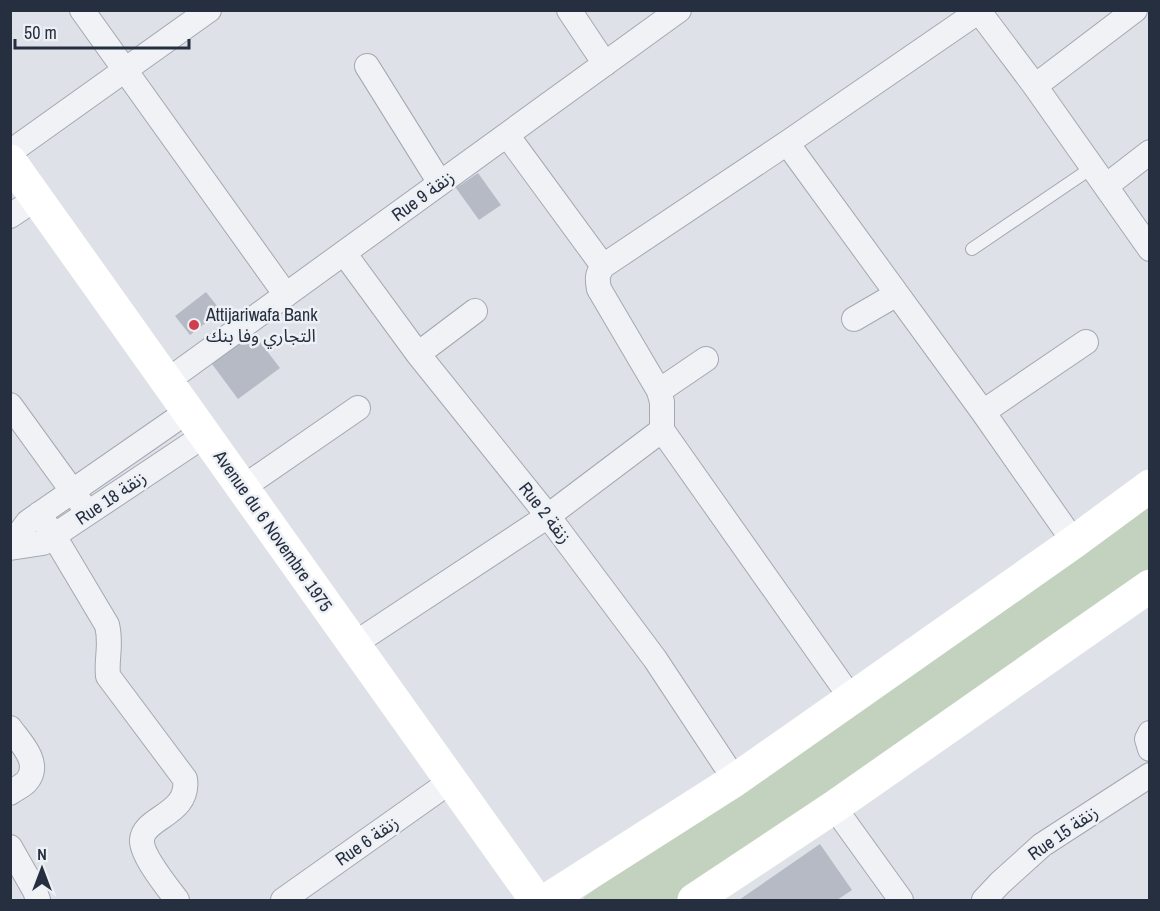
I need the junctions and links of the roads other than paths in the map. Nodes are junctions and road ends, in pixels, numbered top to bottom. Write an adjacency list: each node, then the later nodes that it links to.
1 (82, 10): 9 (street)
2 (209, 10): 9 (street)
3 (569, 10): 7 (street)
4 (679, 10): 7 (street, Rue 9 زنقة)
5 (1135, 10): 10 (street)
6 (978, 11): 10 (street); 12 (street)
7 (605, 64): 11 (street, Rue 9 زنقة)
8 (367, 66): 17 (street)
9 (125, 70): 13 (street); 25 (street)
10 (1035, 86): 16 (street)
11 (507, 135): 17 (street, Rue 9 زنقة); 23 (street)
12 (787, 143): 23 (street); 24 (street)
13 (10, 152)
14 (1149, 152): 16 (street)
15 (10, 161): 18 (street, Avenue du 6 Novembre 1975)
16 (1100, 176): 20 (lane); 21 (street)
17 (440, 183): 22 (street, Rue 9 زنقة)
18 (37, 198): 19 (street); 31 (street, Avenue du 6 Novembre 1975)
19 (10, 216)
20 (972, 249)
21 (1149, 249)
22 (344, 253): 25 (street, Rue 9 زنقة); 29 (street, Rue 2 زنقة)
23 (603, 266): 32 (street)
24 (897, 294): 27 (street); 35 (street)
25 (286, 295): 31 (street, Rue 9 زنقة)
26 (475, 311): 29 (street)
27 (854, 319)
28 (1086, 342): 35 (street)
29 (418, 354): 43 (street, Rue 2 زنقة)
30 (706, 359): 32 (street)
31 (167, 381): 36 (street, Avenue du 6 Novembre 1975)
32 (659, 391): 37 (street)
33 (10, 405): 40 (street)
34 (358, 408): 39 (street)
35 (983, 412): 45 (street)
36 (197, 423): 39 (street, Avenue du 6 Novembre 1975); 40 (street, Rue 18 زنقة); 41 (street, Rue 18 زنقة)
37 (662, 430): 43 (street); 49 (street)
38 (1149, 486): 45 (street)
39 (242, 488): 48 (street, Avenue du 6 Novembre 1975)
40 (72, 491): 41 (street); 42 (street, Rue 18 زنقة)
41 (88, 513): 44 (street, Rue 18 زنقة)
42 (39, 514): 44 (street); 46 (street, Rue 18 زنقة)
43 (548, 516): 48 (street); 52 (street, Rue 2 زنقة)
44 (54, 536): 46 (street, Rue 18 زنقة); 58 (street)
45 (1074, 542): 49 (street)
46 (10, 547)
47 (1149, 586): 55 (street)
48 (354, 644): 53 (street, Avenue du 6 Novembre 1975)
49 (851, 698): 52 (street)
50 (10, 728): 54 (street)
51 (1149, 775): 64 (street, Rue 15 زنقة)
52 (735, 780): 61 (street)
53 (451, 781): 59 (street, Rue 6 زنقة); 60 (street, Avenue du 6 Novembre 1975)
54 (10, 793)
55 (834, 807): 62 (street); 63 (street)
56 (10, 847): 57 (street)
57 (38, 900)
58 (177, 900)
59 (283, 900)
60 (536, 900)
61 (547, 900)
62 (694, 900)
63 (901, 900)
64 (984, 900)

